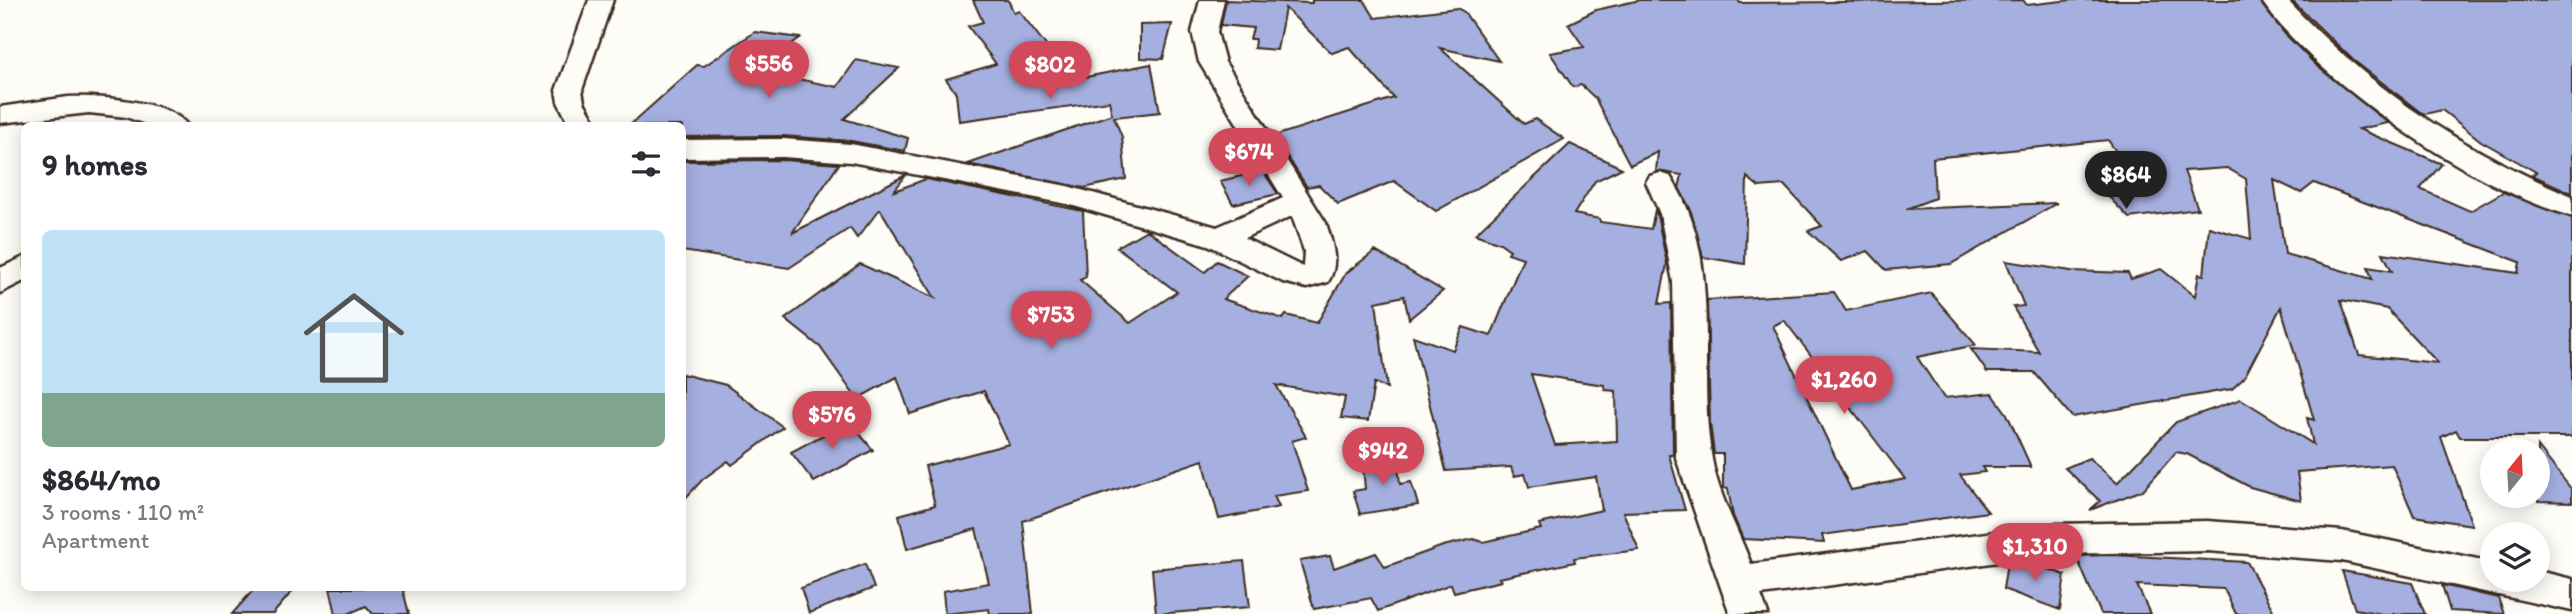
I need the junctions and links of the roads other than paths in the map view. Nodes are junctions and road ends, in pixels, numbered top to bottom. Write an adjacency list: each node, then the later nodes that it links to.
1 (601, 0): 6 (street)
2 (1212, 0): 9 (street)
3 (2273, 0): 10 (street)
4 (0, 115): 5 (street)
5 (166, 122)
6 (582, 122)
7 (686, 149): 11 (street)
8 (1660, 182): 17 (street)
9 (1298, 202): 11 (street); 11 (street)
10 (2572, 207)
11 (1219, 238)
12 (21, 269): 13 (street)
13 (0, 282)
14 (2480, 575): 17 (street)
15 (2550, 590): 16 (street)
16 (2572, 595)
17 (1744, 598)

